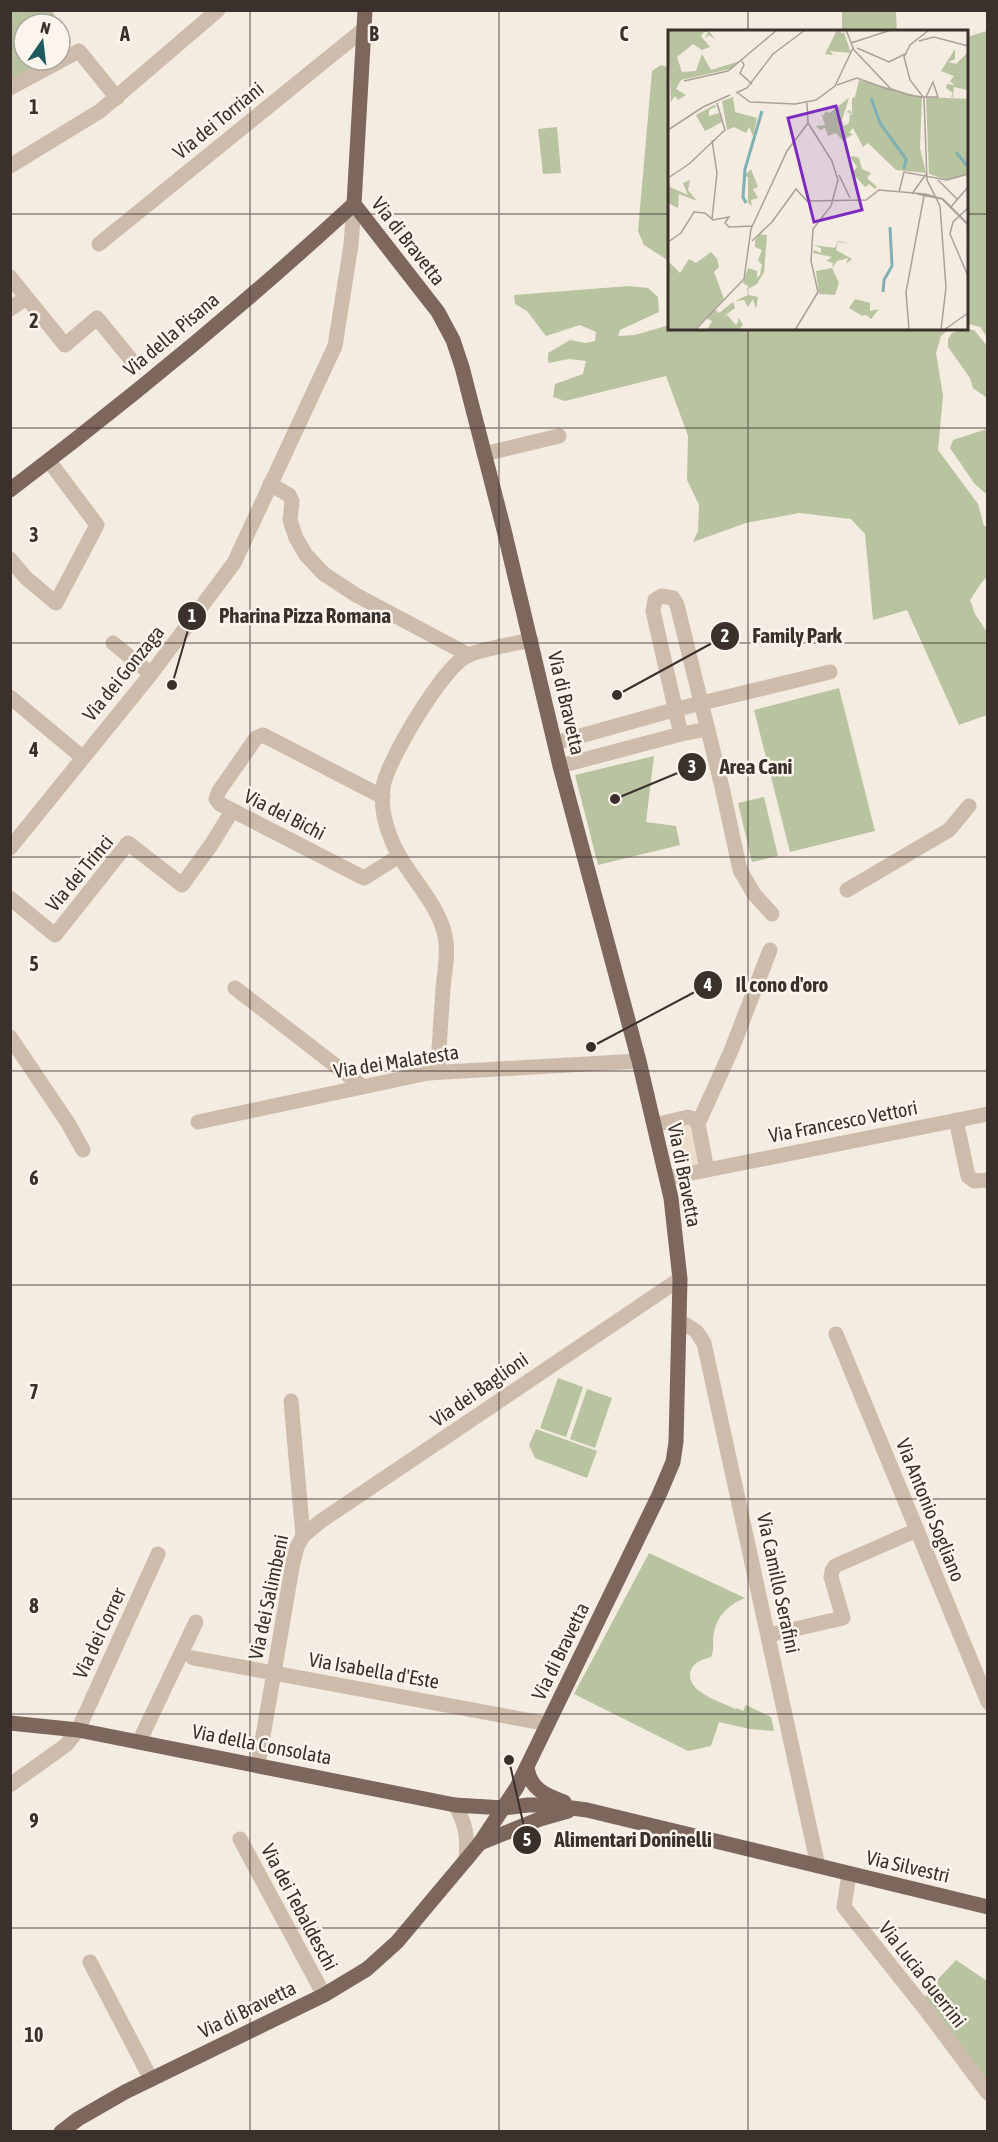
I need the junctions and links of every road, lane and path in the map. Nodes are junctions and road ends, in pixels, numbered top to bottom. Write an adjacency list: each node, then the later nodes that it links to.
1 (218, 10): 5 (street)
2 (365, 10): 3 (main road, Via di Bravetta)
3 (364, 29): 7 (main road, Via di Bravetta); 8 (street, Via dei Torriani)
4 (10, 88): 5 (street)
5 (117, 98): 6 (street)
6 (10, 166)
7 (354, 204): 14 (main road, Via di Bravetta); 15 (main road, Via della Pisana); 16 (street, Via dei Gonzaga)
8 (99, 244)
9 (10, 277): 10 (street)
10 (26, 298): 11 (street); 12 (street)
11 (10, 309)
12 (133, 362)
13 (559, 436): 14 (street)
14 (484, 454): 19 (main road, Via di Bravetta)
15 (49, 461): 17 (main road, Via della Pisana); 18 (street)
16 (270, 484): 21 (street); 23 (street, Via dei Gonzaga)
17 (10, 490)
18 (10, 559)
19 (531, 640): 21 (street); 29 (main road, Via di Bravetta)
20 (113, 643): 23 (street)
21 (469, 655): 32 (street)
22 (830, 672): 25 (street)
23 (151, 674): 30 (street, Via dei Gonzaga)
24 (10, 697): 30 (street)
25 (701, 703): 26 (street); 26 (street); 27 (street)
26 (677, 709): 28 (street); 29 (street)
27 (708, 729): 28 (street); 39 (street)
28 (681, 734): 31 (street)
29 (555, 743): 31 (main road, Via di Bravetta)
30 (82, 758): 35 (street, Via dei Gonzaga)
31 (560, 766): 43 (main road, Via di Bravetta)
32 (382, 797): 34 (street, Via dei Bichi); 36 (street)
33 (969, 806): 37 (street)
34 (232, 811): 36 (street, Via dei Bichi); 38 (street, Via dei Trinci)
35 (10, 848)
36 (399, 856): 44 (street)
37 (847, 890)
38 (10, 898)
39 (772, 914)
40 (770, 950): 49 (street)
41 (235, 988): 45 (street)
42 (10, 1037): 51 (street)
43 (639, 1061): 44 (street, Via dei Malatesta); 50 (main road, Via di Bravetta)
44 (438, 1072): 45 (street, Via dei Malatesta)
45 (362, 1086): 48 (street, Via dei Malatesta)
46 (987, 1114): 47 (street, Via Francesco Vettori)
47 (956, 1120): 52 (street, Via Francesco Vettori); 54 (street)
48 (198, 1122)
49 (698, 1124): 50 (street); 52 (street)
50 (655, 1125): 53 (main road, Via di Bravetta)
51 (83, 1150)
52 (707, 1170): 53 (street, Via Francesco Vettori)
53 (667, 1178): 55 (main road, Via di Bravetta)
54 (987, 1180)
55 (680, 1279): 56 (main road, Via di Bravetta); 60 (street, Via dei Baglioni)
56 (680, 1321): 63 (street, Via Camillo Serafini); 68 (main road, Via di Bravetta)
57 (836, 1334): 59 (street, Via Antonio Sogliano)
58 (291, 1401): 60 (street, Via dei Salimbeni)
59 (917, 1530): 63 (street); 66 (street, Via Antonio Sogliano)
60 (303, 1536): 65 (street, Via dei Salimbeni)
61 (158, 1554): 69 (street, Via dei Correr)
62 (196, 1622): 70 (street)
63 (769, 1635): 80 (street, Via Camillo Serafini)
64 (193, 1658): 65 (street, Via Isabella d'Este)
65 (273, 1673): 68 (street, Via Isabella d'Este); 71 (street, Via dei Salimbeni)
66 (987, 1702)
67 (10, 1723): 69 (main road, Via della Consolata)
68 (548, 1724): 72 (main road, Via di Bravetta)
69 (78, 1730): 70 (main road, Via della Consolata); 73 (street)
70 (139, 1742): 71 (main road, Via della Consolata)
71 (258, 1765): 74 (main road, Via della Consolata)
72 (527, 1767): 75 (main road, Via di Bravetta); 76 (main road)
73 (10, 1785)
74 (455, 1805): 75 (main road, Via della Consolata); 79 (street)
75 (504, 1808): 76 (main road); 78 (main road, Via di Bravetta)
76 (580, 1809): 78 (main road); 80 (main road, Via Silvestri)
77 (240, 1839): 84 (street, Via dei Tebaldeschi)
78 (480, 1843): 79 (main road, Via di Bravetta)
79 (466, 1860): 84 (main road, Via di Bravetta)
80 (818, 1866): 81 (main road, Via Silvestri)
81 (849, 1874): 82 (main road, Via Silvestri); 86 (street, Via Lucia Guerrini)
82 (987, 1907)
83 (90, 1962): 85 (street)
84 (324, 1995): 85 (main road, Via di Bravetta)
85 (151, 2079): 87 (main road, Via di Bravetta)
86 (987, 2093)
87 (61, 2132)

